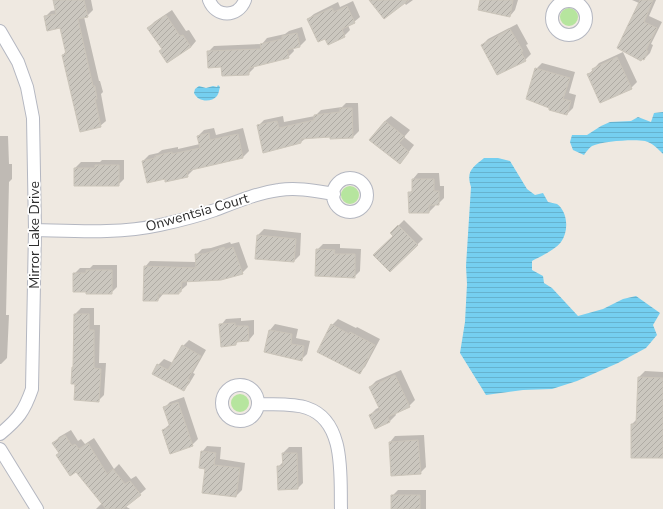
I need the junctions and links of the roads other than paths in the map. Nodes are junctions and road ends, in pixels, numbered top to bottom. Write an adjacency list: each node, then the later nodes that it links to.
1 (209, 0): 2 (street)
2 (245, 0)
3 (0, 31): 5 (street, Mirror Lake Drive)
4 (334, 194): 5 (street, Onwentsia Court)
5 (35, 230): 7 (street, Mirror Lake Drive)
6 (259, 404): 10 (street)
7 (0, 434)
8 (0, 449): 9 (street)
9 (37, 509)
10 (341, 509)

